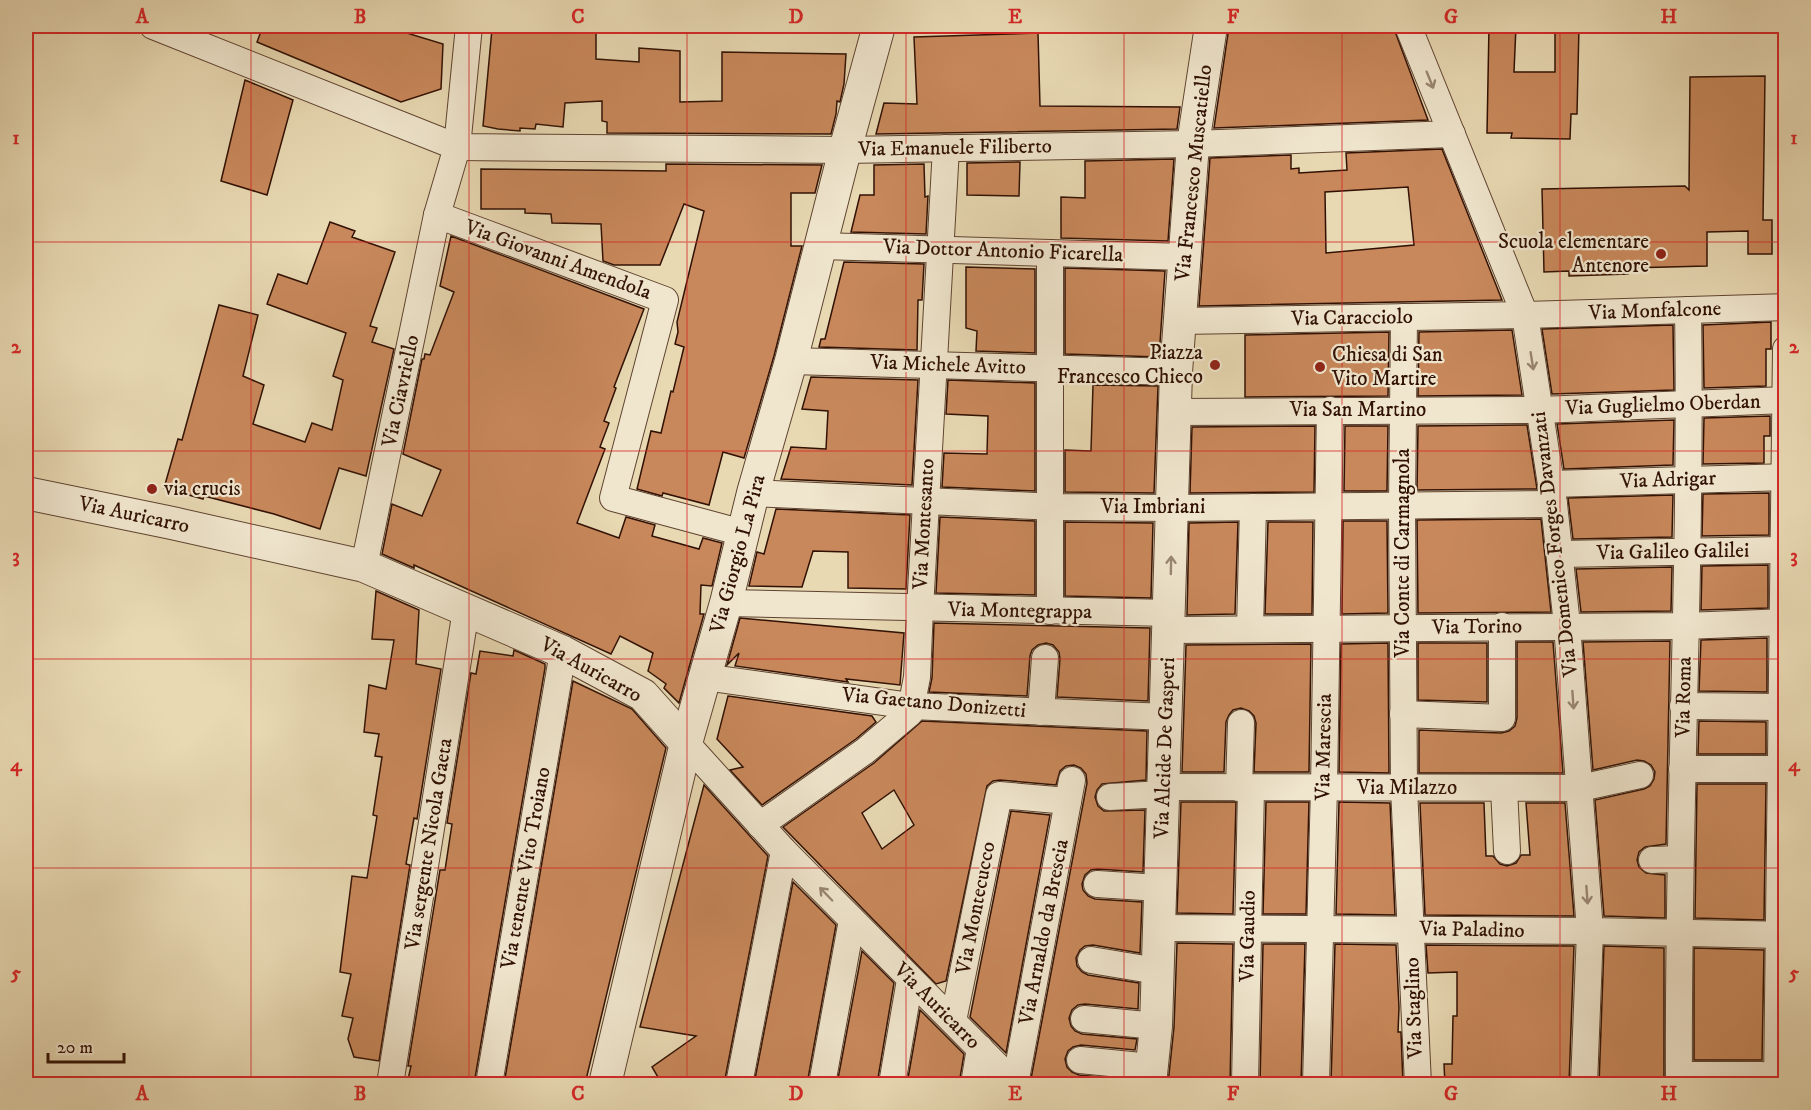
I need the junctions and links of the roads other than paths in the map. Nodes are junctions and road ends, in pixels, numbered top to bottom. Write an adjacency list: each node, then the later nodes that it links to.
1 (153, 26): 8 (street)
2 (469, 26): 8 (street, Via Ciavriello)
3 (879, 26): 10 (street, Via Giorgio La Pira)
4 (1211, 26): 7 (street, Via Francesco Muscatiello)
5 (1408, 26): 6 (street, Via Domenico Forges Davanzati, one-way to 6)
6 (1452, 134): 7 (street, Via Emanuele Filiberto); 18 (street, Via Domenico Forges Davanzati)
7 (1193, 144): 9 (street, Via Emanuele Filiberto); 15 (street, Via Francesco Muscatiello)
8 (457, 147): 10 (street, Via Emanuele Filiberto); 11 (street, Via Ciavriello)
9 (946, 148): 10 (street, Via Emanuele Filiberto); 13 (street, Via Montesanto)
10 (845, 150): 12 (street, Via Giorgio La Pira)
11 (437, 215): 43 (street, Via Giovanni Amendola); 47 (street, Via Ciavriello)
12 (821, 246): 13 (street, Via Dottor Antonio Ficarella); 22 (street, Via Giorgio La Pira)
13 (940, 249): 14 (street, Via Dottor Antonio Ficarella); 23 (street, Via Montesanto)
14 (1050, 253): 15 (street, Via Dottor Antonio Ficarella); 24 (street)
15 (1185, 256): 20 (street, Via Francesco Muscatiello)
16 (1785, 307): 17 (street, Via Monfalcone)
17 (1688, 310): 18 (street, Via Monfalcone); 27 (street, Via Roma)
18 (1525, 315): 19 (street, Via Caracciolo); 30 (street, Via Domenico Forges Davanzati, one-way to 30)
19 (1404, 317): 20 (street, Via Caracciolo); 29 (street, Via Conte di Carmagnola)
20 (1180, 321): 25 (street)
21 (1785, 349): 26 (street)
22 (791, 361): 23 (street, Via Michele Avitto); 35 (street, Via Giorgio La Pira)
23 (934, 364): 24 (street, Via Michele Avitto); 37 (street, Via Montesanto)
24 (1050, 368): 25 (street, Via Michele Avitto); 40 (street)
25 (1176, 372): 31 (street)
26 (1785, 400): 27 (street, Via Guglielmo Oberdan); 32 (street)
27 (1689, 404): 30 (street, Via Guglielmo Oberdan); 33 (street, Via Roma)
28 (1330, 410): 29 (street, Via San Martino); 31 (street, Via San Martino); 39 (street, Via Marescia)
29 (1404, 410): 30 (street, Via San Martino); 38 (street, Via Conte di Carmagnola)
30 (1540, 410): 36 (street, Via Domenico Forges Davanzati)
31 (1175, 411): 42 (street, Via Alcide De Gasperi)
32 (1785, 477): 33 (street, Via Adrigar); 44 (street)
33 (1688, 480): 36 (street, Via Adrigar); 45 (street, Via Roma)
34 (26, 493): 47 (street, Via Auricarro)
35 (753, 494): 37 (street, Via Imbriani); 43 (street, Via Giorgio La Pira)
36 (1553, 494): 38 (street, Via Imbriani); 46 (street, Via Domenico Forges Davanzati)
37 (926, 501): 40 (street, Via Imbriani); 49 (street, Via Montesanto)
38 (1402, 505): 39 (street, Via Imbriani); 58 (street, Via Conte di Carmagnola)
39 (1328, 506): 41 (street, Via Imbriani); 57 (street, Via Marescia)
40 (1051, 507): 42 (street, Via Imbriani); 51 (street)
41 (1252, 507): 42 (street, Via Imbriani); 59 (street)
42 (1172, 508): 52 (street, Via Alcide De Gasperi, one-way to 42)
43 (743, 533): 48 (street, Via Giorgio La Pira)
44 (1784, 550): 45 (street, Via Galileo Galilei); 53 (street)
45 (1686, 552): 46 (street, Via Galileo Galilei); 56 (street, Via Roma)
46 (1560, 554): 54 (street, Via Domenico Forges Davanzati)
47 (364, 566): 50 (street, Via Auricarro)
48 (726, 603): 49 (street, Via Montegrappa); 62 (street, Via Giorgio La Pira)
49 (920, 609): 51 (street, Via Montegrappa); 63 (street, Via Montesanto)
50 (466, 610): 60 (street, Via Auricarro); 108 (street, Via sergente Nicola Gaeta)
51 (1050, 611): 52 (street, Via Montegrappa)
52 (1169, 622): 59 (street, Via Torino); 68 (street, Via Alcide De Gasperi)
53 (1784, 622): 56 (street, Via Torino); 65 (street)
54 (1568, 625): 55 (street, Via Torino); 56 (street, Via Torino); 78 (street, Via Domenico Forges Davanzati, one-way to 78)
55 (1502, 626): 58 (street, Via Torino); 67 (street)
56 (1685, 626): 64 (street, Via Roma)
57 (1327, 628): 58 (street, Via Torino); 59 (street, Via Torino); 75 (street, Via Marescia)
58 (1402, 628): 67 (street, Via Conte di Carmagnola)
59 (1250, 629)
60 (563, 652): 70 (street, Via Auricarro); 111 (street, Via tenente Vito Troiano)
61 (1045, 658): 66 (street)
62 (704, 677): 63 (street, Via Gaetano Donizetti); 70 (street, Via Giorgio La Pira)
63 (911, 706): 66 (street, Via Gaetano Donizetti); 82 (street, Via Montesanto)
64 (1683, 706): 65 (street); 71 (street, Via Roma)
65 (1784, 707): 72 (street)
66 (1041, 712): 68 (street, Via Gaetano Donizetti)
67 (1403, 714): 76 (street, Via Conte di Carmagnola)
68 (1166, 717): 80 (street, Via Alcide De Gasperi)
69 (1241, 723): 74 (street, Via Gaudio)
70 (687, 743): 82 (street, Via Auricarro); 112 (street, Via Giorgio La Pira)
71 (1682, 769): 72 (street); 86 (street, Via Roma)
72 (1783, 769): 85 (street)
73 (1640, 775): 78 (street, Via Milazzo)
74 (1245, 788): 75 (street, Via Milazzo); 80 (street, Via Milazzo); 92 (street, Via Gaudio)
75 (1324, 788): 76 (street, Via Milazzo); 93 (street, Via Marescia)
76 (1404, 788): 77 (street, Via Milazzo); 94 (street, Via Staglino)
77 (1504, 788): 78 (street, Via Milazzo); 84 (street)
78 (1580, 788): 95 (street, Via Domenico Forges Davanzati, one-way to 95)
79 (1070, 790): 103 (street, Via Montecucco); 117 (street, Via Arnaldo da Brescia)
80 (1163, 791): 81 (street, Via Milazzo); 89 (street, Via Alcide De Gasperi)
81 (1110, 797)
82 (760, 825): 83 (street, Via Auricarro)
83 (784, 851): 90 (street, Via Auricarro, one-way to 83); 113 (street)
84 (1507, 851)
85 (1783, 851): 97 (street)
86 (1680, 859): 87 (street); 96 (street, Via Roma)
87 (1652, 860)
88 (1097, 884): 89 (street)
89 (1160, 888): 91 (street, Via Alcide De Gasperi)
90 (852, 920): 100 (street, Via Auricarro); 114 (street)
91 (1159, 928): 92 (street, Via Paladino); 99 (street, Via Alcide De Gasperi)
92 (1248, 928): 93 (street, Via Paladino); 118 (street, Via Gaudio)
93 (1319, 928): 94 (street, Via Paladino); 119 (street, Via Marescia)
94 (1411, 929): 95 (street, Via Paladino); 120 (street, Via Staglino)
95 (1590, 931): 96 (street, Via Paladino); 121 (street, Via Domenico Forges Davanzati)
96 (1679, 932): 97 (street, Via Paladino); 109 (street, Via Roma)
97 (1782, 934): 101 (street)
98 (1091, 960): 99 (street)
99 (1157, 971): 104 (street, Via Alcide De Gasperi)
100 (910, 980): 103 (street, Via Auricarro); 115 (street)
101 (1782, 1012): 110 (street)
102 (1084, 1019): 104 (street)
103 (953, 1022): 105 (street, Via Auricarro)
104 (1156, 1026): 107 (street, Via Alcide De Gasperi)
105 (980, 1048): 116 (street); 117 (street, Via Auricarro)
106 (1080, 1060): 107 (street)
107 (1150, 1076)
108 (391, 1078)
109 (1679, 1080): 110 (street)
110 (1770, 1080)
111 (489, 1084)
112 (605, 1084)
113 (739, 1084)
114 (822, 1084)
115 (892, 1084)
116 (974, 1084)
117 (1015, 1084)
118 (1245, 1084)
119 (1316, 1084)
120 (1418, 1084)
121 (1584, 1084)

